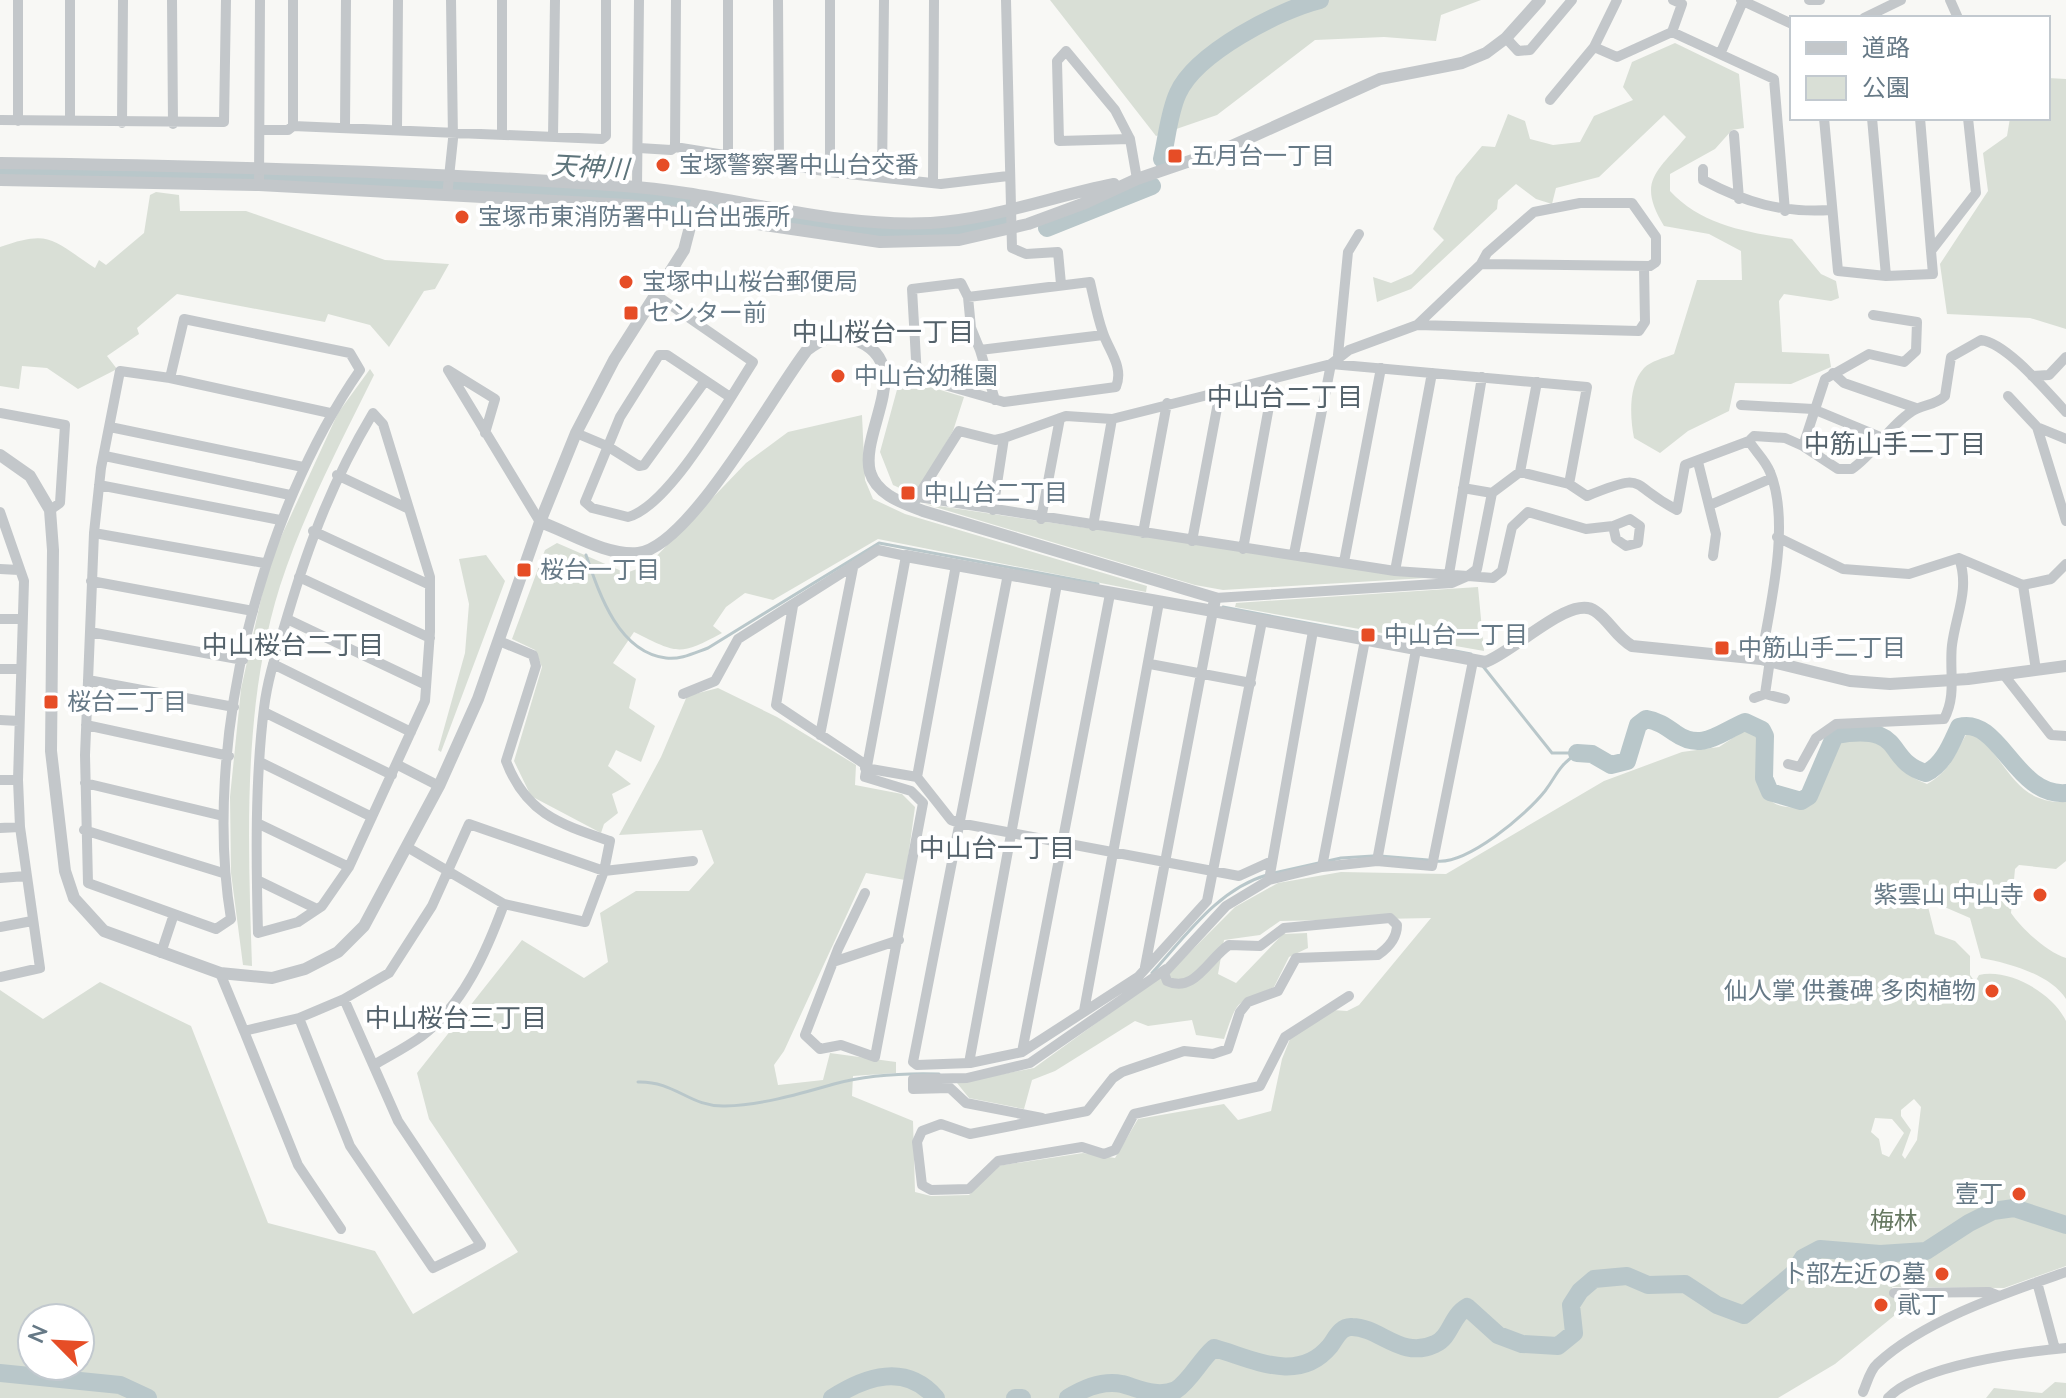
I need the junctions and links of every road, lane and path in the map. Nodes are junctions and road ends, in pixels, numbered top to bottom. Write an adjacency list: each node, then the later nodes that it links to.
1 (18, 0): 44 (street)
2 (70, 0): 45 (street)
3 (123, 0): 46 (street)
4 (172, 0): 47 (street)
5 (226, 0): 47 (street)
6 (260, 0): 50 (street)
7 (293, 0): 48 (street)
8 (346, 0): 49 (street)
9 (398, 0): 51 (street)
10 (451, 0): 52 (street)
11 (502, 0): 53 (street)
12 (555, 0): 55 (street)
13 (606, 0): 55 (street)
14 (639, 0): 58 (street)
15 (676, 0): 57 (street)
16 (728, 0): 59 (street)
17 (778, 0): 61 (street)
18 (830, 0): 64 (street)
19 (884, 0): 67 (street)
20 (934, 0): 70 (street)
21 (1006, 0): 66 (street)
22 (1540, 0): 35 (street)
23 (1572, 0): 35 (street)
24 (1617, 0): 36 (street)
25 (1673, 0): 34 (street)
26 (1809, 0): 27 (street)
27 (1820, 0)
28 (1901, 0): 31 (street)
29 (1950, 0): 32 (street)
30 (1742, 1): 33 (street); 37 (street)
31 (1868, 16)
32 (1954, 16)
33 (1790, 23)
34 (1672, 32): 36 (street); 37 (street)
35 (1506, 38): 68 (street)
36 (1594, 47): 38 (street)
37 (1721, 52): 79 (street)
38 (1550, 100)
39 (0, 120): 44 (street)
40 (1824, 120): 78 (street)
41 (1872, 120): 87 (street)
42 (1920, 120): 84 (street)
43 (1968, 120): 84 (street)
44 (18, 121): 45 (street)
45 (70, 121): 46 (street)
46 (122, 123): 47 (street)
47 (173, 124)
48 (293, 126): 49 (street); 50 (street)
49 (345, 127): 51 (street)
50 (260, 130): 62 (street)
51 (397, 130): 52 (street)
52 (451, 132): 53 (street); 65 (street)
53 (502, 135): 55 (street)
54 (1734, 135): 75 (street)
55 (553, 137)
56 (1130, 139): 56 (street); 68 (street)
57 (675, 147): 58 (street); 59 (street)
58 (639, 148): 72 (street)
59 (728, 154): 61 (street)
60 (0, 163): 62 (street)
61 (779, 163): 64 (street)
62 (259, 167): 65 (street); 71 (street)
63 (1703, 169): 75 (street)
64 (830, 172): 67 (street)
65 (447, 176): 73 (street); 74 (street)
66 (1008, 176): 70 (street); 77 (street)
67 (882, 177): 70 (street)
68 (1137, 179): 77 (street); 81 (street)
69 (0, 180): 71 (street)
70 (933, 180)
71 (259, 185): 74 (street)
72 (637, 187): 73 (street); 76 (street)
73 (531, 190): 74 (street); 76 (street)
74 (447, 196)
75 (1739, 199): 79 (street)
76 (696, 205): 80 (street); 83 (street); 89 (street)
77 (1009, 210): 80 (street); 81 (street)
78 (1831, 210): 79 (street); 87 (street)
79 (1785, 211)
80 (826, 215): 83 (street)
81 (1011, 229): 83 (street); 88 (street)
82 (1359, 234): 96 (street)
83 (822, 235)
84 (1931, 251): 87 (street)
85 (1481, 264): 86 (street); 86 (street); 92 (street)
86 (1644, 267): 92 (street)
87 (1886, 276)
88 (1061, 284): 90 (street); 93 (street)
89 (656, 295): 108 (street); 122 (street)
90 (968, 297): 94 (street); 109 (street)
91 (1873, 315): 99 (street)
92 (1417, 325): 96 (street)
93 (1103, 335): 94 (street); 109 (street)
94 (980, 350): 109 (street)
95 (2066, 357): 100 (street)
96 (1335, 360): 97 (street); 103 (street); 159 (street)
97 (1381, 368): 98 (street); 163 (street)
98 (1432, 373): 101 (street); 170 (street)
99 (1833, 373): 112 (street); 113 (street)
100 (2032, 376): 112 (street); 114 (street)
101 (1482, 377): 105 (street); 138 (street)
102 (170, 378): 116 (street); 116 (street); 119 (street)
103 (1274, 379): 106 (street); 158 (street)
104 (705, 381): 108 (street); 127 (street); 127 (street)
105 (1537, 382): 133 (street); 136 (street)
106 (1220, 392): 110 (street); 157 (street)
107 (2008, 396): 120 (street)
108 (730, 397): 127 (street)
109 (995, 400)
110 (1167, 403): 118 (street); 155 (street)
111 (1741, 405): 113 (street)
112 (1916, 408): 124 (street)
113 (1813, 409): 124 (street); 128 (street)
114 (2066, 412)
115 (0, 413): 144 (street)
116 (330, 413): 132 (street)
117 (1060, 418): 118 (street); 123 (street); 147 (street)
118 (1112, 419): 151 (street)
119 (110, 427): 130 (street); 132 (street)
120 (2037, 427): 125 (street); 149 (street)
121 (485, 433): 121 (street); 150 (street)
122 (576, 433): 127 (street); 150 (street)
123 (1004, 438): 141 (street); 145 (street)
124 (1883, 438): 128 (street)
125 (2066, 439)
126 (1749, 441): 128 (street); 131 (street); 135 (street)
127 (607, 446)
128 (1803, 446)
129 (0, 455): 144 (street)
130 (105, 456): 137 (street); 140 (street)
131 (1698, 462): 136 (street); 142 (street)
132 (303, 467): 140 (street)
133 (1520, 472): 136 (street); 139 (street)
134 (337, 475): 143 (street); 143 (street); 153 (street)
135 (1772, 478): 142 (street); 156 (street)
136 (1569, 484)
137 (99, 485): 148 (street); 154 (street)
138 (1463, 488): 139 (street); 172 (street)
139 (1492, 493): 173 (street)
140 (290, 495): 148 (street)
141 (915, 502): 145 (street); 150 (street); 181 (street)
142 (1710, 505): 161 (street)
143 (409, 509): 177 (street)
144 (50, 510): 261 (street)
145 (993, 510): 147 (street)
146 (1, 518): 169 (street)
147 (1041, 519): 151 (street)
148 (280, 520): 164 (street)
149 (2066, 521)
150 (540, 522): 192 (street)
151 (1093, 526): 155 (street)
152 (1613, 526): 173 (street)
153 (313, 531): 174 (street); 177 (street)
154 (94, 533): 164 (street); 175 (street)
155 (1143, 533): 157 (street)
156 (1777, 537): 162 (street); 194 (street)
157 (1192, 541): 158 (street)
158 (1243, 549): 159 (street)
159 (1294, 554): 163 (street)
160 (906, 556): 166 (street); 167 (street); 222 (street)
161 (1713, 556)
162 (1959, 558): 178 (street); 206 (street)
163 (1344, 562): 170 (street)
164 (264, 563): 183 (street)
165 (2066, 564): 178 (street)
166 (956, 565): 171 (street); 224 (street)
167 (853, 568): 182 (street); 217 (street)
168 (0, 569): 169 (street)
169 (19, 570): 185 (street)
170 (1395, 571): 172 (street)
171 (1008, 574): 176 (street); 231 (street)
172 (1449, 574): 173 (street)
173 (1468, 576): 181 (street)
174 (299, 577): 186 (street); 190 (street)
175 (91, 581): 183 (street); 189 (street)
176 (1057, 584): 179 (street); 236 (street)
177 (430, 585): 190 (street)
178 (2023, 585): 202 (street)
179 (1110, 594): 180 (street); 237 (street)
180 (1159, 602): 181 (street); 198 (street)
181 (1214, 604): 187 (street); 203 (street)
182 (793, 606): 209 (street); 217 (street)
183 (253, 611): 195 (street)
184 (0, 619): 185 (street)
185 (22, 619): 201 (street)
186 (287, 619): 197 (street); 208 (street)
187 (1262, 621): 188 (street); 207 (street)
188 (1313, 631): 191 (street); 241 (street)
189 (90, 632): 195 (street); 205 (street)
190 (430, 638): 208 (street)
191 (1365, 640): 193 (street); 245 (street)
192 (499, 641): 228 (street); 247 (street)
193 (1416, 650): 196 (street); 242 (street)
194 (1765, 659): 196 (street); 206 (street); 210 (street)
195 (243, 660): 211 (street)
196 (1473, 661): 242 (street)
197 (273, 664): 212 (street); 216 (street)
198 (1150, 664): 203 (street); 239 (street)
199 (2066, 666): 202 (street)
200 (0, 669): 201 (street)
201 (20, 669): 214 (street)
202 (2036, 670): 204 (street)
203 (1200, 674): 207 (street); 243 (street)
204 (2004, 675): 206 (street); 218 (street)
205 (88, 680): 211 (street); 215 (street)
206 (1951, 680): 221 (street)
207 (1251, 683): 248 (street)
208 (426, 685): 216 (street)
209 (683, 694)
210 (1785, 699)
211 (234, 707): 219 (street)
212 (264, 712): 220 (street); 223 (street)
213 (0, 720): 214 (street)
214 (19, 721): 226 (street)
215 (86, 725): 219 (street); 227 (street)
216 (411, 732): 223 (street)
217 (820, 735): 222 (street)
218 (2066, 736)
219 (229, 756): 229 (street)
220 (262, 763): 230 (street); 232 (street)
221 (1788, 764)
222 (866, 766): 224 (street); 260 (street)
223 (395, 770): 228 (street); 230 (street)
224 (917, 777): 231 (street)
225 (0, 780): 226 (street)
226 (18, 780): 233 (street)
227 (85, 783): 229 (street); 235 (street)
228 (439, 786): 238 (street)
229 (223, 816): 249 (street)
230 (372, 817): 244 (street)
231 (959, 823): 236 (street); 273 (street)
232 (259, 824): 244 (street); 252 (street)
233 (20, 827): 234 (street); 250 (street)
234 (0, 828)
235 (84, 830): 249 (street); 257 (street)
236 (1010, 833): 237 (street); 274 (street)
237 (1062, 844): 239 (street); 272 (street)
238 (407, 847): 246 (street); 265 (street)
239 (1112, 854): 243 (street); 269 (street)
240 (693, 861): 247 (street)
241 (1272, 861): 248 (street); 253 (street)
242 (1377, 861): 245 (street)
243 (1163, 863): 248 (street); 263 (street)
244 (349, 867): 256 (street)
245 (1322, 867): 253 (street)
246 (448, 871): 247 (street); 255 (street); 268 (street)
247 (604, 871): 255 (street)
248 (1215, 871): 263 (street)
249 (223, 873): 257 (street)
250 (26, 876): 251 (street); 258 (street)
251 (0, 878)
252 (257, 880): 256 (street); 256 (street)
253 (1269, 880): 264 (street)
254 (865, 893): 262 (street)
255 (504, 904): 275 (street)
256 (317, 909)
257 (174, 914): 261 (street)
258 (32, 921): 259 (street); 266 (street)
259 (0, 927)
260 (899, 940): 262 (street); 262 (street)
261 (161, 953): 265 (street)
262 (833, 962)
263 (1144, 969): 269 (street)
264 (1166, 969): 276 (street); 277 (street)
265 (220, 973): 271 (street)
266 (0, 977)
267 (1349, 996): 277 (street)
268 (344, 999): 270 (street); 275 (street)
269 (1084, 1011): 272 (street)
270 (299, 1018): 271 (street); 275 (street)
271 (244, 1031): 278 (street)
272 (1022, 1052): 274 (street)
273 (913, 1062): 274 (street); 276 (street)
274 (969, 1063)
275 (374, 1065)
276 (913, 1079): 277 (street)
277 (1043, 1118)
278 (341, 1229)
279 (2066, 1272): 280 (street)
280 (2037, 1282): 282 (street); 283 (street)
281 (1894, 1293): 282 (street)
282 (1999, 1296): 284 (street)
283 (2061, 1348): 285 (street)
284 (1863, 1392)
285 (1888, 1398)

